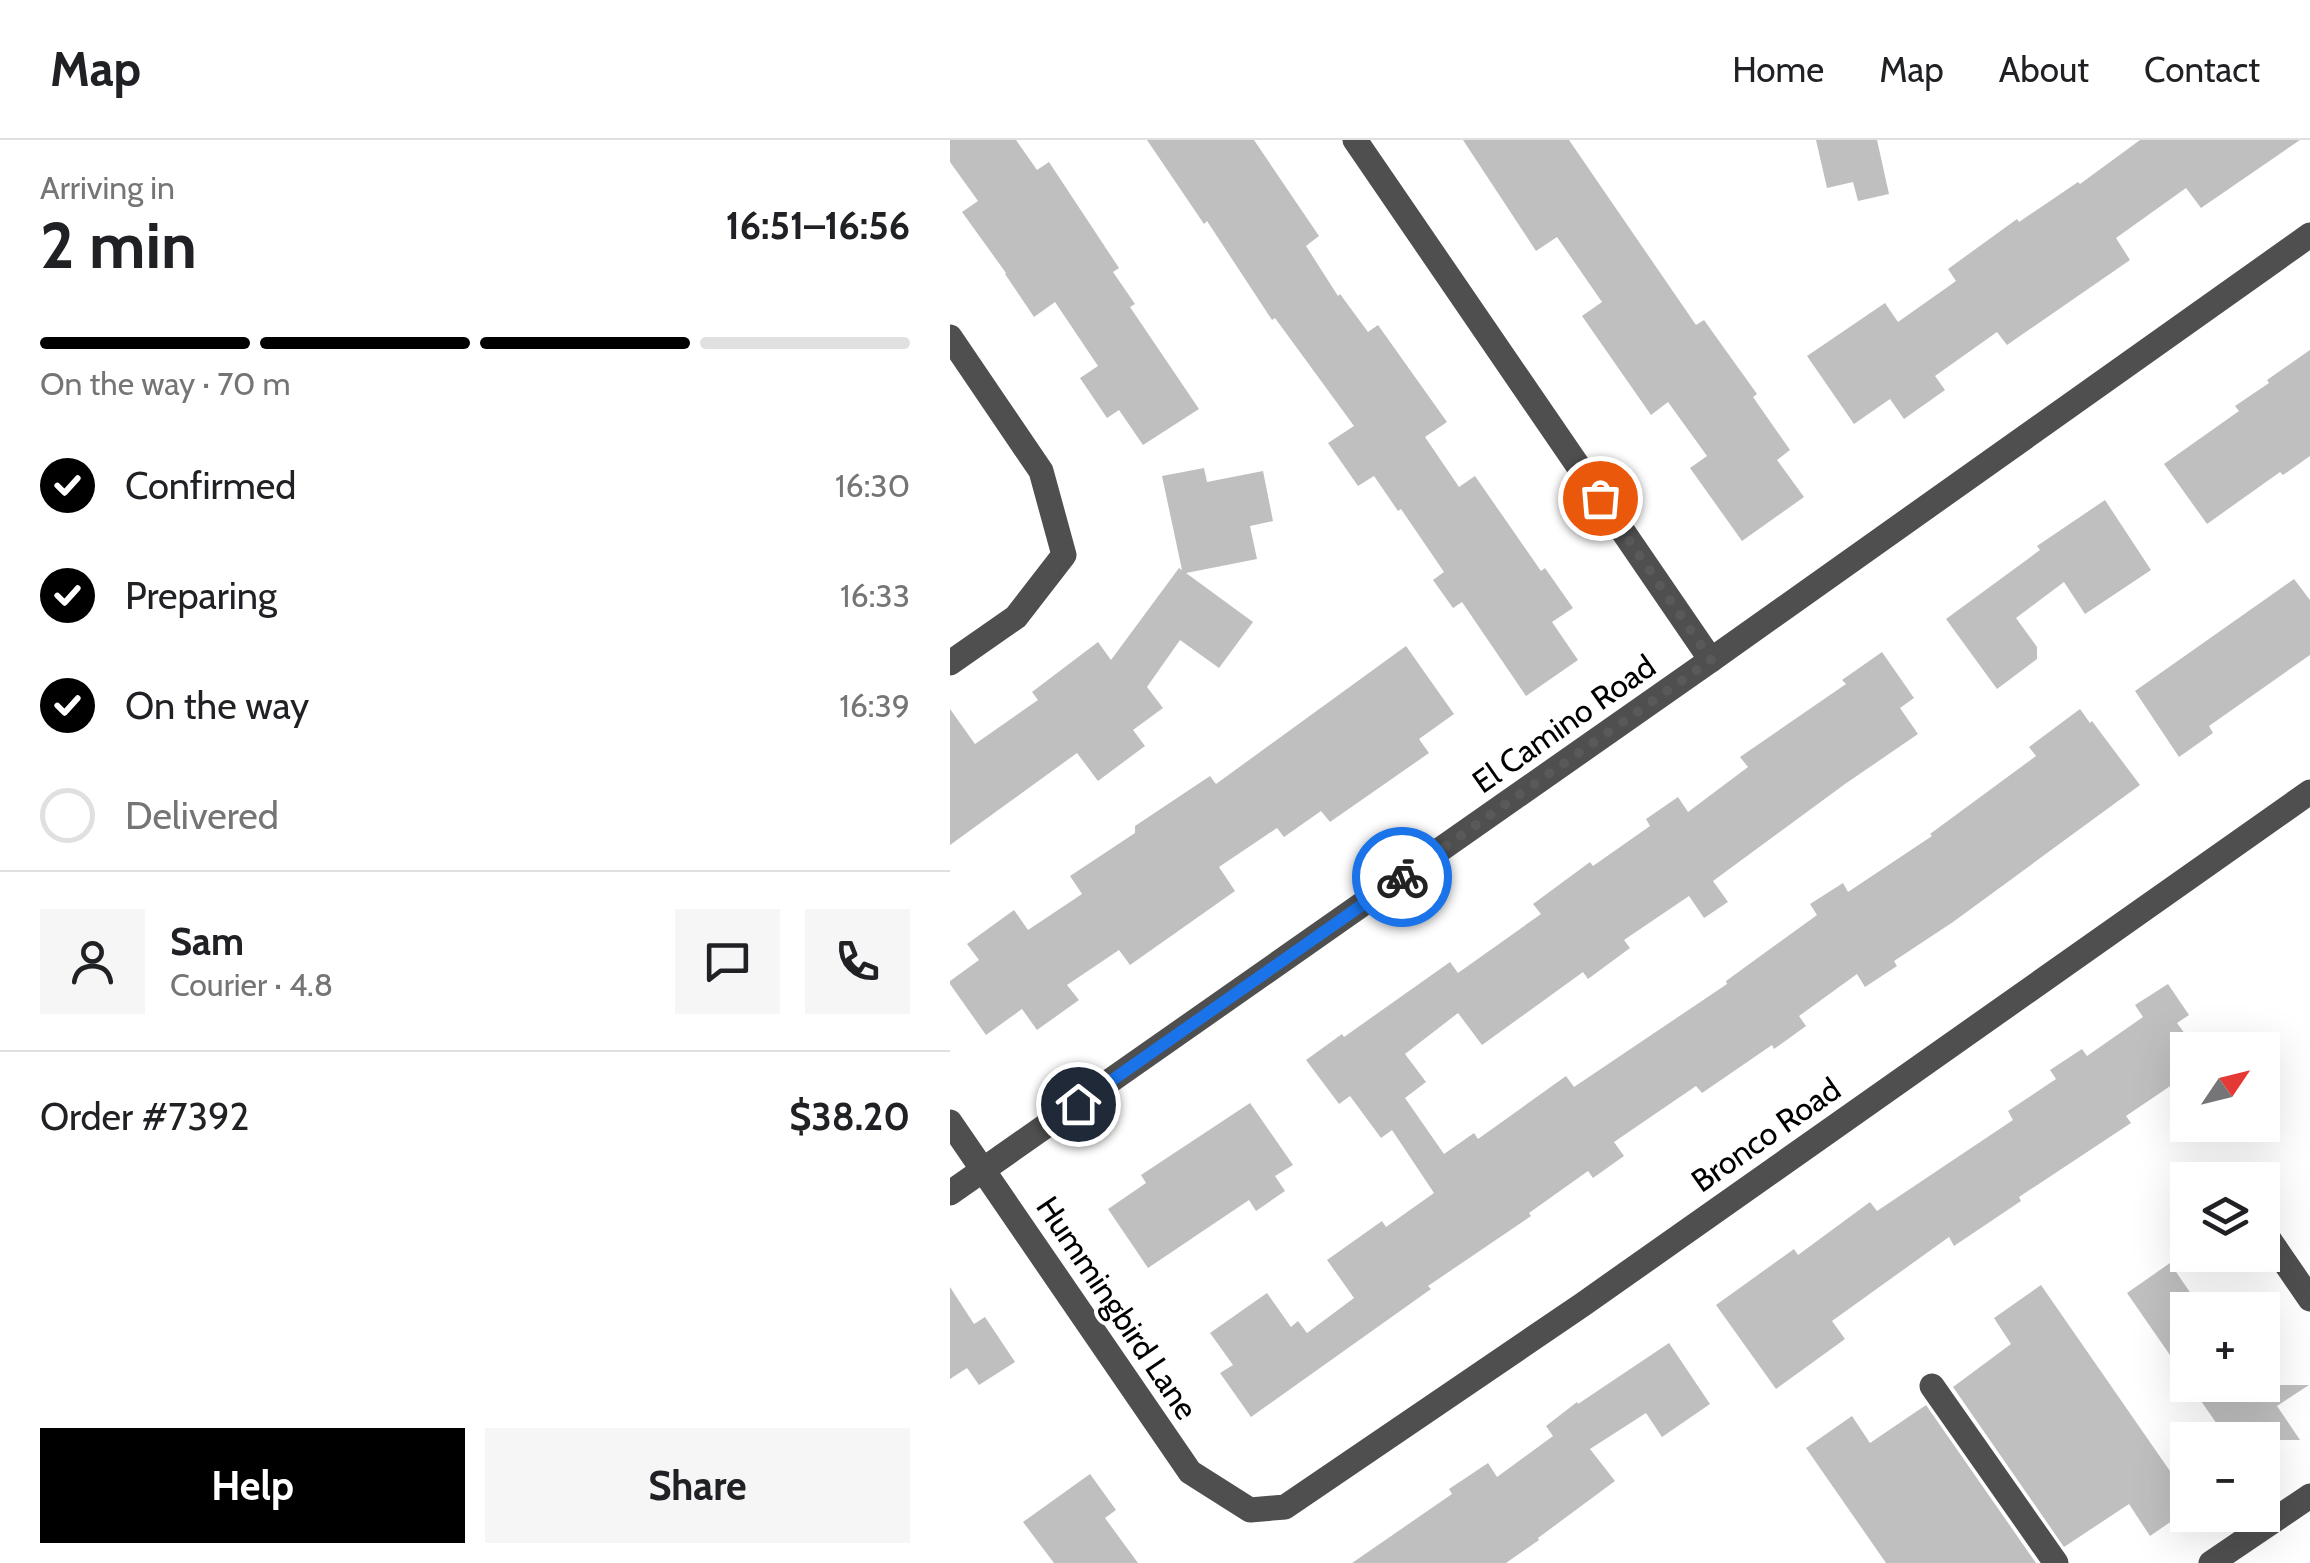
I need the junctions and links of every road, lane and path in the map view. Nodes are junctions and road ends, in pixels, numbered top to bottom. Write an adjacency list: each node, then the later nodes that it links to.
1 (1355, 140): 4 (street)
2 (2310, 235): 4 (street, El Camino Road)
3 (950, 337): 5 (street)
4 (1711, 660): 8 (street, El Camino Road)
5 (950, 663)
6 (2310, 792): 14 (street, Bronco Road)
7 (950, 1122): 8 (street, Hummingbird Lane)
8 (982, 1170): 9 (street, El Camino Road); 14 (street, Hummingbird Lane)
9 (950, 1193)
10 (2280, 1255): 11 (street)
11 (2310, 1299)
12 (1932, 1386): 15 (street)
13 (2310, 1496): 16 (street)
14 (1250, 1510)
15 (2056, 1563)
16 (2212, 1563)

